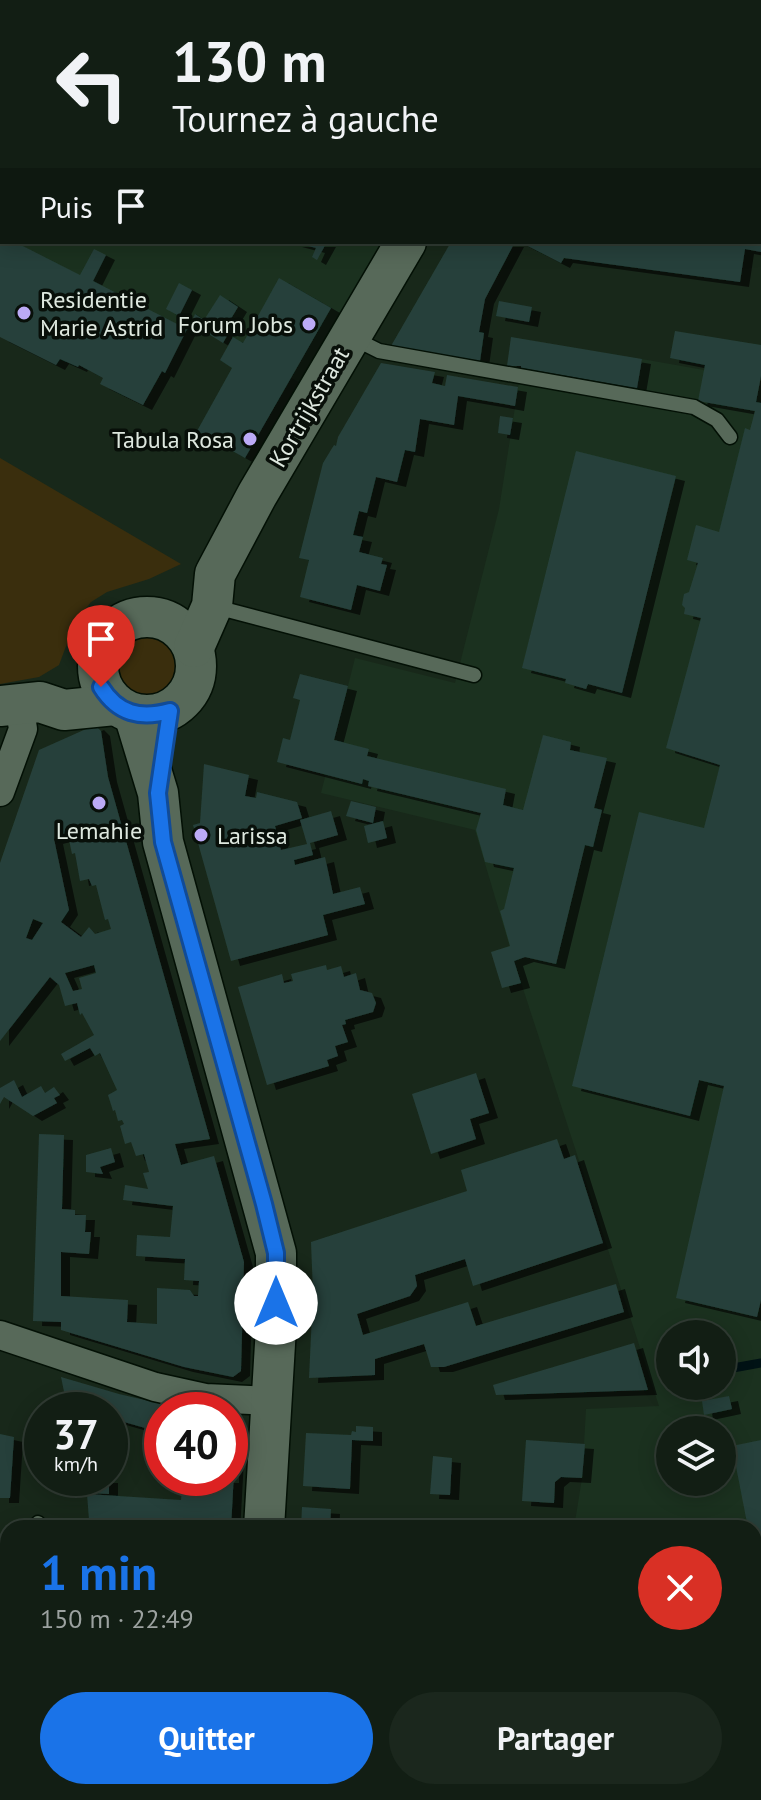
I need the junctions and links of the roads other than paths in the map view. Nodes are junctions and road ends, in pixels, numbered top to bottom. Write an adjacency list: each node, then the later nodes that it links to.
1 (405, 244): 2 (street, Kortrijkstraat)
2 (351, 337): 3 (lane); 4 (street, Kortrijkstraat)
3 (730, 437)
4 (214, 590): 5 (street, Kortrijkstraat); 6 (street, Kortrijkstraat); 8 (lane)
5 (161, 617): 6 (street); 7 (street)
6 (194, 647): 10 (street)
7 (96, 664): 9 (street); 10 (street)
8 (474, 675)
9 (20, 704): 10 (street); 11 (street)
10 (140, 710): 13 (street)
11 (0, 792)
12 (0, 1335): 13 (street)
13 (272, 1401): 14 (street)
14 (265, 1520)

